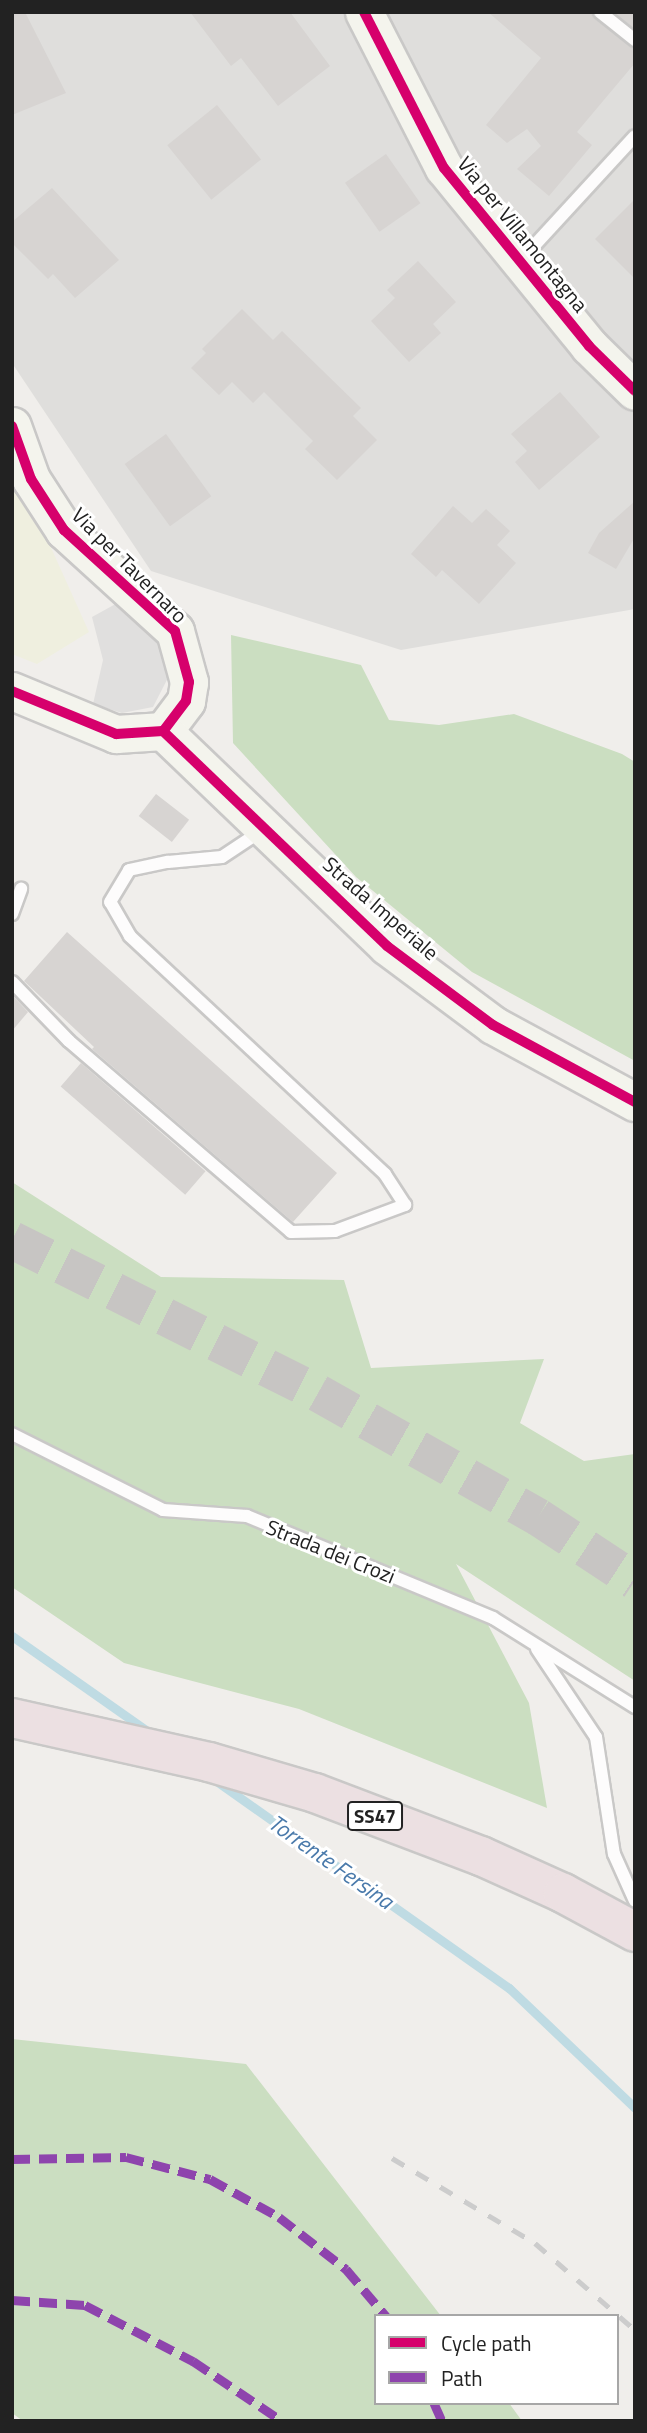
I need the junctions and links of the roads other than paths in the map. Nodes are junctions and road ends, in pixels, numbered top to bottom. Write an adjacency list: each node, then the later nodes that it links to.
1 (364, 12): 5 (street, Via per Villamontagna)
2 (600, 12): 3 (lane)
3 (635, 40)
4 (635, 136): 5 (lane, Via per Villamontagna)
5 (518, 263): 6 (street, Via per Villamontagna)
6 (635, 391)
7 (12, 426): 9 (street, Via per Tavernaro)
8 (12, 691): 9 (street)
9 (163, 731): 10 (street, Strada Imperiale)
10 (264, 829): 13 (lane); 14 (street, Strada Imperiale)
11 (21, 888): 12 (lane)
12 (12, 914)
13 (12, 982)
14 (635, 1102)
15 (12, 1434): 16 (lane, Strada dei Crozi)
16 (533, 1643): 17 (lane, Strada dei Crozi); 19 (lane)
17 (635, 1707)
18 (12, 1717): 20 (highway, SS47)
19 (635, 1901)
20 (635, 1932)

